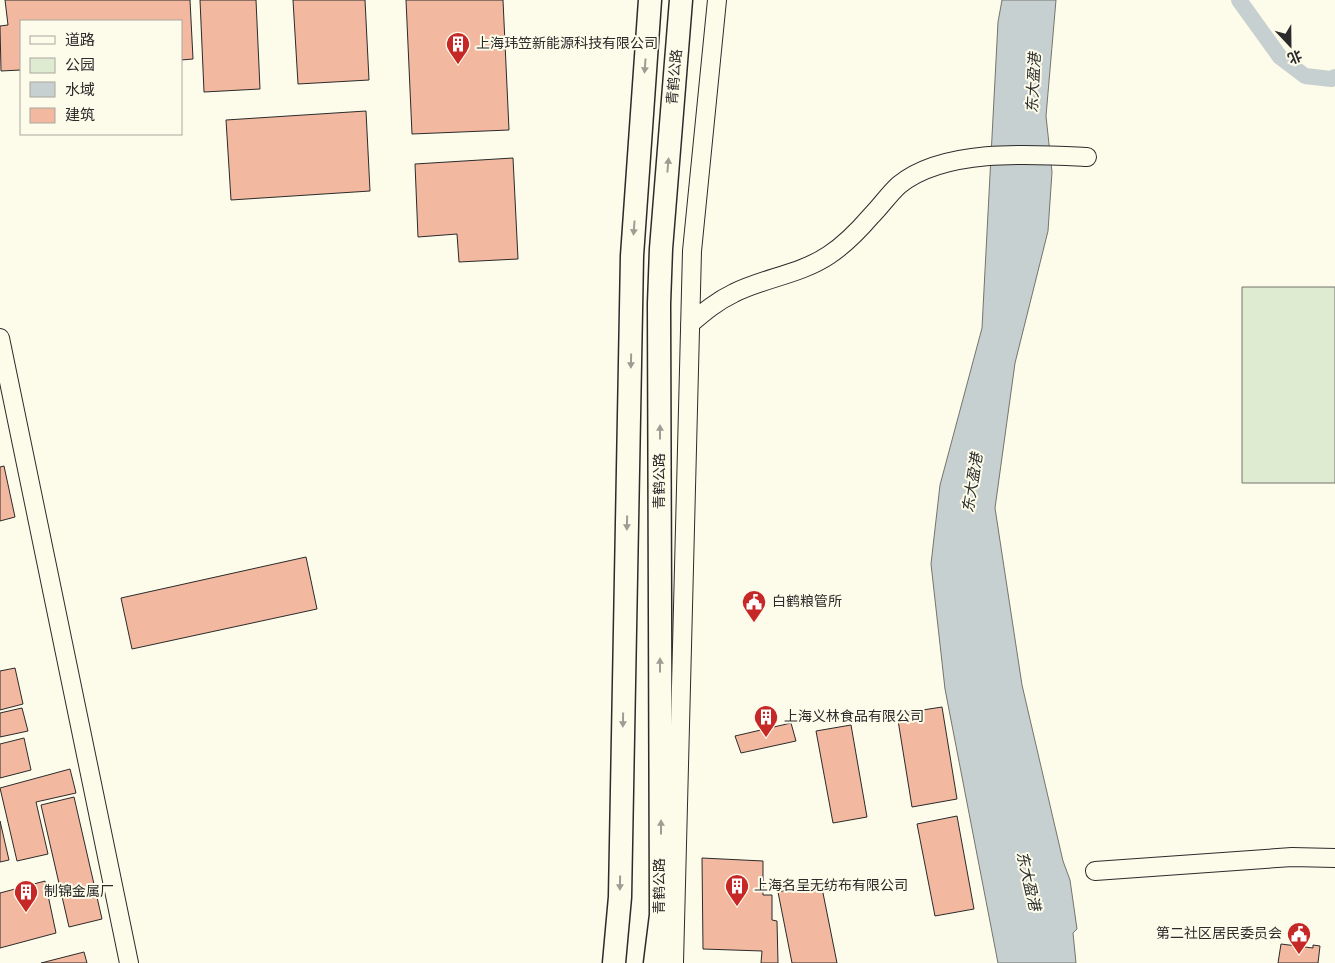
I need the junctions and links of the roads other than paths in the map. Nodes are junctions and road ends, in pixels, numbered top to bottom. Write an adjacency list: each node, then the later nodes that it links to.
1 (650, 0): 10 (main road, one-way to 10)
2 (681, 0): 11 (main road, 青鹤公路, one-way to 2)
3 (717, 0): 5 (street)
4 (1088, 157): 5 (street)
5 (690, 324): 12 (street)
6 (0, 338): 9 (street)
7 (1335, 858): 8 (street)
8 (1095, 871)
9 (130, 963)
10 (614, 963)
11 (655, 963)
12 (674, 963)

